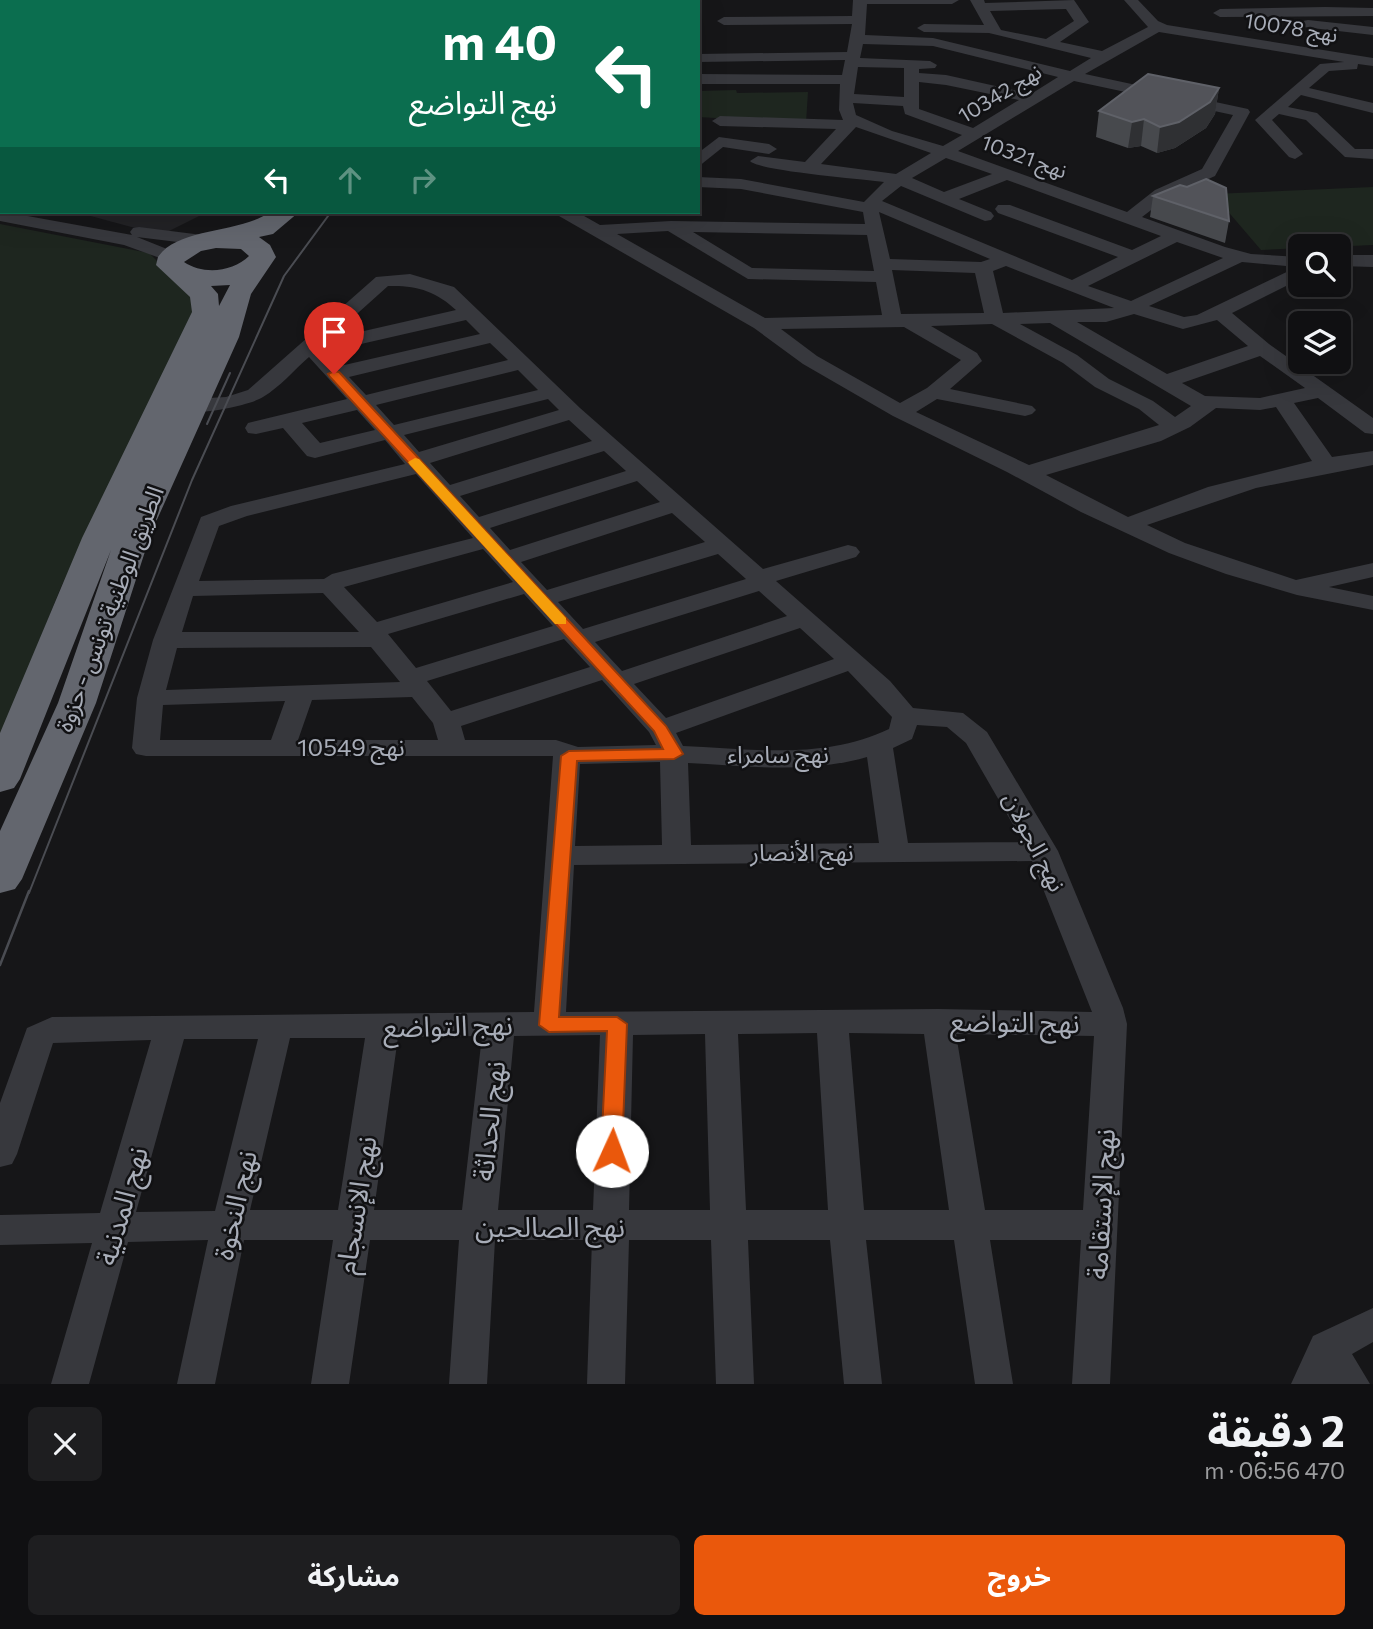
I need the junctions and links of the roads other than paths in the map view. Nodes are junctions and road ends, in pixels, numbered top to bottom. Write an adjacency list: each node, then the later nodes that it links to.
1 (929, 0): 7 (street); 14 (street)
2 (1131, 0): 12 (street)
3 (1207, 0): 10 (street)
4 (1313, 0): 8 (street)
5 (1068, 2): 7 (street); 19 (street)
6 (724, 5): 16 (street)
7 (970, 7): 13 (street); 14 (street)
8 (1325, 12): 9 (street); 10 (street); 11 (street)
9 (1373, 12)
10 (1220, 13): 17 (street)
11 (1308, 24): 15 (street); 20 (street)
12 (1159, 27): 17 (street, نهج 10078); 22 (street, نهج 10342)
13 (992, 29): 14 (street); 18 (street)
14 (857, 30): 16 (street); 21 (street); 23 (street); 28 (street); 31 (street)
15 (1366, 31): 24 (street)
16 (723, 32): 23 (street)
17 (1221, 37): 20 (street, نهج 10078)
18 (1020, 39): 19 (street); 21 (street)
19 (1048, 44): 22 (street)
20 (1286, 48): 24 (street, نهج 10078)
21 (988, 56): 27 (street); 29 (street)
22 (1104, 56): 29 (street, نهج 10342)
23 (721, 57): 25 (street)
24 (1340, 57): 26 (street, نهج 10078)
25 (700, 58)
26 (1373, 64): 34 (street)
27 (965, 68): 28 (street); 32 (street)
28 (911, 71): 32 (street); 37 (street)
29 (1071, 76): 36 (street, نهج 10342); 65 (street)
30 (700, 79): 31 (street)
31 (848, 80): 35 (street)
32 (946, 80): 33 (street)
33 (979, 86): 36 (street); 40 (street)
34 (1298, 90): 38 (street); 39 (street)
35 (847, 98): 37 (street); 42 (street)
36 (1034, 99): 44 (street, نهج 10342)
37 (910, 102): 40 (street)
38 (1373, 108)
39 (1276, 109): 46 (street); 47 (street)
40 (925, 117): 44 (street)
41 (720, 121): 43 (street)
42 (851, 123): 43 (street); 45 (street, نهج 10321); 50 (street)
43 (796, 124): 48 (street)
44 (975, 134): 45 (street, نهج 10342)
45 (943, 151): 51 (street, نهج 10321); 52 (street, نهج 10342)
46 (1295, 154)
47 (1373, 154)
48 (764, 155): 49 (street); 50 (street); 54 (street)
49 (700, 160)
50 (807, 169): 52 (street)
51 (1004, 175): 55 (street, نهج 10321); 56 (street)
52 (899, 179): 56 (street); 57 (street, نهج 10342)
53 (700, 182): 54 (street)
54 (741, 184): 57 (street)
55 (1052, 192): 58 (street); 65 (street, نهج 10321)
56 (945, 198): 64 (street)
57 (871, 205): 67 (street); 69 (street)
58 (1004, 209): 64 (street); 72 (street)
59 (283, 214): 71 (highway)
60 (304, 214): 74 (highway, الطريق الوطنية تونس - حزوة)
61 (569, 214): 68 (street)
62 (66, 215): 71 (street)
63 (0, 216): 79 (street)
64 (985, 216): 67 (street)
65 (1128, 220): 70 (street, نهج 10321)
66 (671, 226): 68 (street); 69 (street); 81 (street)
67 (949, 228): 75 (street); 83 (street)
68 (600, 230): 90 (street)
69 (874, 230): 81 (street)
70 (1175, 236): 72 (street); 73 (street, نهج 10321)
71 (213, 241): 74 (highway); 79 (highway)
72 (1134, 257): 83 (street)
73 (1239, 257): 76 (street, نهج 10321); 84 (street)
74 (260, 259): 79 (highway); 103 (highway, الطريق الوطنية تونس - حزوة)
75 (1007, 259): 80 (street); 83 (street)
76 (1288, 261)
77 (1351, 261): 78 (street)
78 (1373, 261)
79 (174, 264): 103 (highway, الطريق الوطنية تونس - حزوة)
80 (983, 268): 81 (street); 87 (street)
81 (883, 270): 89 (street)
82 (1288, 278): 85 (street)
83 (1081, 283): 84 (street)
84 (1131, 308): 85 (street); 88 (street)
85 (1219, 312): 93 (street)
86 (469, 313): 91 (street); 92 (street); 92 (street)
87 (995, 318): 88 (street); 89 (street); 96 (street)
88 (1054, 318): 94 (street)
89 (899, 319): 90 (street); 101 (street)
90 (761, 324): 108 (street)
91 (492, 337): 95 (street); 97 (street)
92 (311, 348): 97 (street); 103 (street)
93 (1262, 348): 98 (street); 100 (street)
94 (1124, 358): 96 (street); 98 (street)
95 (521, 363): 99 (street); 104 (street)
96 (1089, 373): 110 (street)
97 (334, 374): 104 (street)
98 (1164, 382): 105 (street)
99 (552, 391): 107 (street); 113 (street)
100 (1321, 391): 102 (street); 112 (street)
101 (933, 392): 106 (street); 108 (street)
102 (1282, 401): 105 (street); 117 (street)
103 (180, 402): 151 (highway, الطريق الوطنية تونس - حزوة); 156 (highway, الطريق الوطنية تونس - حزوة)
104 (360, 402): 109 (street); 113 (street)
105 (1205, 405): 110 (street)
106 (1025, 410)
107 (572, 412): 114 (street); 116 (street)
108 (900, 412): 119 (street)
109 (288, 420): 111 (street); 113 (street)
110 (1173, 426): 119 (street)
111 (256, 428)
112 (1373, 428)
113 (388, 433): 116 (street)
114 (607, 443): 118 (street); 120 (street)
115 (1373, 458): 117 (street)
116 (417, 464): 120 (street); 131 (street)
117 (1327, 466): 122 (street)
118 (641, 473): 121 (street); 123 (street)
119 (1027, 473): 122 (street)
120 (444, 494): 123 (street)
121 (676, 504): 124 (street); 126 (street)
122 (1128, 525): 130 (street)
123 (480, 533): 126 (street); 129 (street)
124 (722, 545): 128 (street); 132 (street)
125 (848, 552): 128 (street)
126 (505, 560): 132 (street)
127 (1373, 570): 130 (street)
128 (761, 580): 134 (street); 135 (street)
129 (329, 586): 131 (street); 136 (street)
130 (1297, 587): 133 (street)
131 (185, 589): 137 (street)
132 (534, 592): 135 (street); 136 (street)
133 (1373, 604)
134 (806, 618): 138 (street); 139 (street)
135 (573, 634): 139 (street); 140 (street)
136 (375, 635): 137 (street); 140 (street)
137 (166, 640): 142 (street)
138 (853, 662): 143 (street); 145 (street)
139 (611, 676): 144 (street); 145 (street)
140 (414, 684): 141 (street); 144 (street)
141 (301, 693): 142 (street); 148 (street)
142 (150, 698): 148 (street, نهج 10549)
143 (905, 716): 146 (street, نهج سامراء); 152 (street, نهج الجولان)
144 (446, 722): 147 (street)
145 (661, 729): 150 (street)
146 (879, 746): 150 (street, نهج سامراء); 154 (street)
147 (454, 747): 148 (street, نهج 10549); 149 (street, نهج 10549)
148 (282, 748)
149 (563, 752): 150 (street, نهج 10549); 155 (street)
150 (674, 754): 153 (street)
151 (0, 779)
152 (1043, 851): 154 (street, نهج الأنصار); 161 (street, نهج الجولان)
153 (677, 853): 154 (street, نهج الأنصار); 155 (street, نهج الأنصار)
154 (895, 853)
155 (561, 856): 162 (street)
156 (3, 863)
157 (832, 1021): 158 (street, نهج التواضع); 159 (street, نهج التواضع); 176 (street)
158 (938, 1021): 161 (street, نهج التواضع); 170 (street)
159 (722, 1022): 160 (street, نهج التواضع); 172 (street)
160 (617, 1024): 162 (street, نهج التواضع); 175 (street)
161 (1111, 1024): 171 (street, نهج الإستقامة)
162 (549, 1025): 163 (street, نهج التواضع)
163 (499, 1026): 166 (street, نهج التواضع); 174 (street, نهج الحداثة)
164 (171, 1027): 165 (street, نهج التواضع); 167 (street, نهج التواضع); 173 (street, نهج المدنية)
165 (277, 1027): 166 (street, نهج التواضع); 168 (street, نهج النخوة)
166 (383, 1027): 169 (street, نهج الإنسجام)
167 (3, 1133)
168 (229, 1225): 169 (street, نهج الصالحين); 173 (street, نهج الصالحين); 181 (street, نهج النخوة)
169 (353, 1225): 174 (street, نهج الصالحين); 182 (street, نهج الإنسجام)
170 (970, 1225): 171 (street, نهج الصالحين); 176 (street, نهج الصالحين); 187 (street)
171 (1100, 1225): 188 (street, نهج الإستقامة)
172 (728, 1226): 175 (street, نهج الصالحين); 176 (street, نهج الصالحين); 185 (street)
173 (116, 1227): 177 (street, نهج الصالحين); 180 (street, نهج المدنية)
174 (478, 1227): 175 (street, نهج الصالحين); 183 (street, نهج الحداثة)
175 (609, 1227): 184 (street)
176 (847, 1227): 186 (street)
177 (0, 1230)
178 (1373, 1324): 179 (street)
179 (1327, 1348): 189 (street); 190 (street)
180 (70, 1384)
181 (196, 1384)
182 (330, 1384)
183 (468, 1384)
184 (606, 1384)
185 (735, 1384)
186 (863, 1384)
187 (994, 1384)
188 (1091, 1384)
189 (1310, 1384)
190 (1351, 1384)

